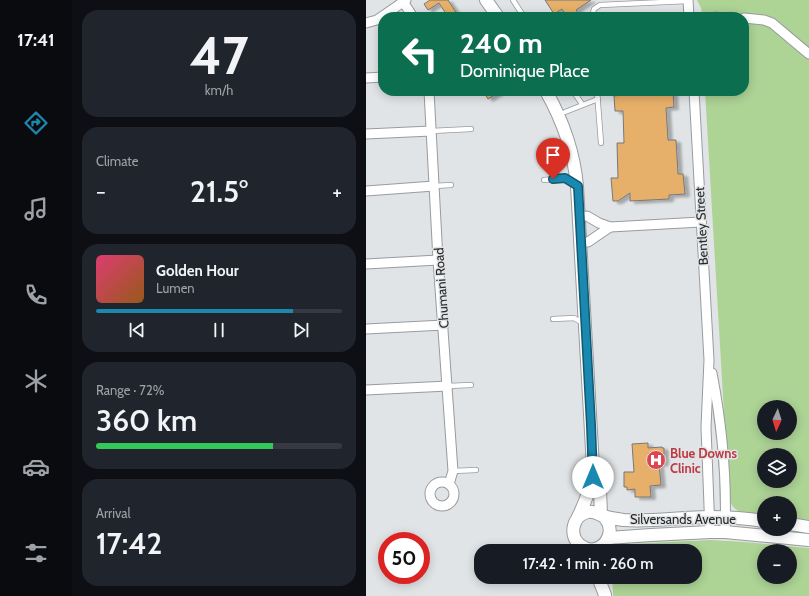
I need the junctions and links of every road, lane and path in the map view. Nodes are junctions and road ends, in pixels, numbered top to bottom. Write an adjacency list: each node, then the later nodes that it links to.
1 (486, 0): 10 (main road)
2 (494, 0): 11 (main road)
3 (513, 0): 12 (lane)
4 (688, 0): 6 (lane); 14 (street)
5 (404, 1): 8 (street); 9 (street)
6 (652, 1): 7 (lane)
7 (636, 2): 13 (lane)
8 (388, 12)
9 (410, 12)
10 (494, 12)
11 (502, 12)
12 (521, 12)
13 (593, 12)
14 (689, 12)
15 (749, 18): 18 (street)
16 (378, 19): 17 (street)
17 (366, 23)
18 (809, 54)
19 (378, 77): 20 (street)
20 (366, 78)
21 (429, 96): 31 (street, Chumani Road)
22 (549, 96): 34 (main road)
23 (557, 96): 29 (main road)
24 (576, 96): 28 (lane)
25 (598, 96): 27 (lane)
26 (694, 96): 40 (street, Bentley Street)
27 (598, 99): 28 (lane); 33 (lane)
28 (582, 104): 29 (lane)
29 (565, 112): 39 (main road)
30 (471, 129): 31 (lane)
31 (431, 131): 32 (street); 37 (street, Chumani Road)
32 (366, 134)
33 (600, 143)
34 (570, 173): 35 (lane); 45 (main road)
35 (544, 180)
36 (451, 185): 37 (lane)
37 (434, 186): 38 (street); 43 (street, Chumani Road)
38 (366, 190)
39 (587, 216): 41 (street); 42 (main road)
40 (701, 222): 41 (street); 51 (street, Bentley Street)
41 (610, 227): 42 (street)
42 (588, 242): 60 (main road)
43 (438, 260): 44 (street); 48 (street, Chumani Road)
44 (366, 264)
45 (584, 305): 46 (lane); 49 (main road)
46 (574, 318): 47 (lane); 49 (lane)
47 (553, 319)
48 (444, 325): 50 (street); 53 (street, Chumani Road)
49 (586, 326): 61 (main road)
50 (366, 329)
51 (709, 360): 55 (street, Bentley Street); 56 (street, Bentley Street)
52 (472, 385): 53 (lane)
53 (448, 386): 54 (street); 58 (street, Chumani Road)
54 (366, 390)
55 (720, 426): 56 (street); 63 (street, Bentley Street)
56 (706, 427): 62 (street, Bentley Street)
57 (476, 470): 58 (lane)
58 (453, 471): 59 (street, Chumani Road)
59 (449, 484)
60 (602, 515): 61 (main road); 62 (main road, Silversands Avenue); 70 (main road)
61 (578, 517): 71 (main road)
62 (710, 517): 63 (main road, Silversands Avenue); 67 (street, Bentley Street)
63 (726, 518): 64 (main road, Silversands Avenue); 68 (street, Bentley Street)
64 (757, 520)
65 (797, 525): 66 (main road)
66 (809, 527)
67 (710, 532): 68 (main road, Silversands Avenue); 70 (main road, Silversands Avenue)
68 (725, 532): 69 (main road, Silversands Avenue)
69 (809, 540)
70 (607, 543)
71 (579, 544)
72 (601, 584): 74 (main road)
73 (606, 584): 74 (main road)
74 (605, 596)

